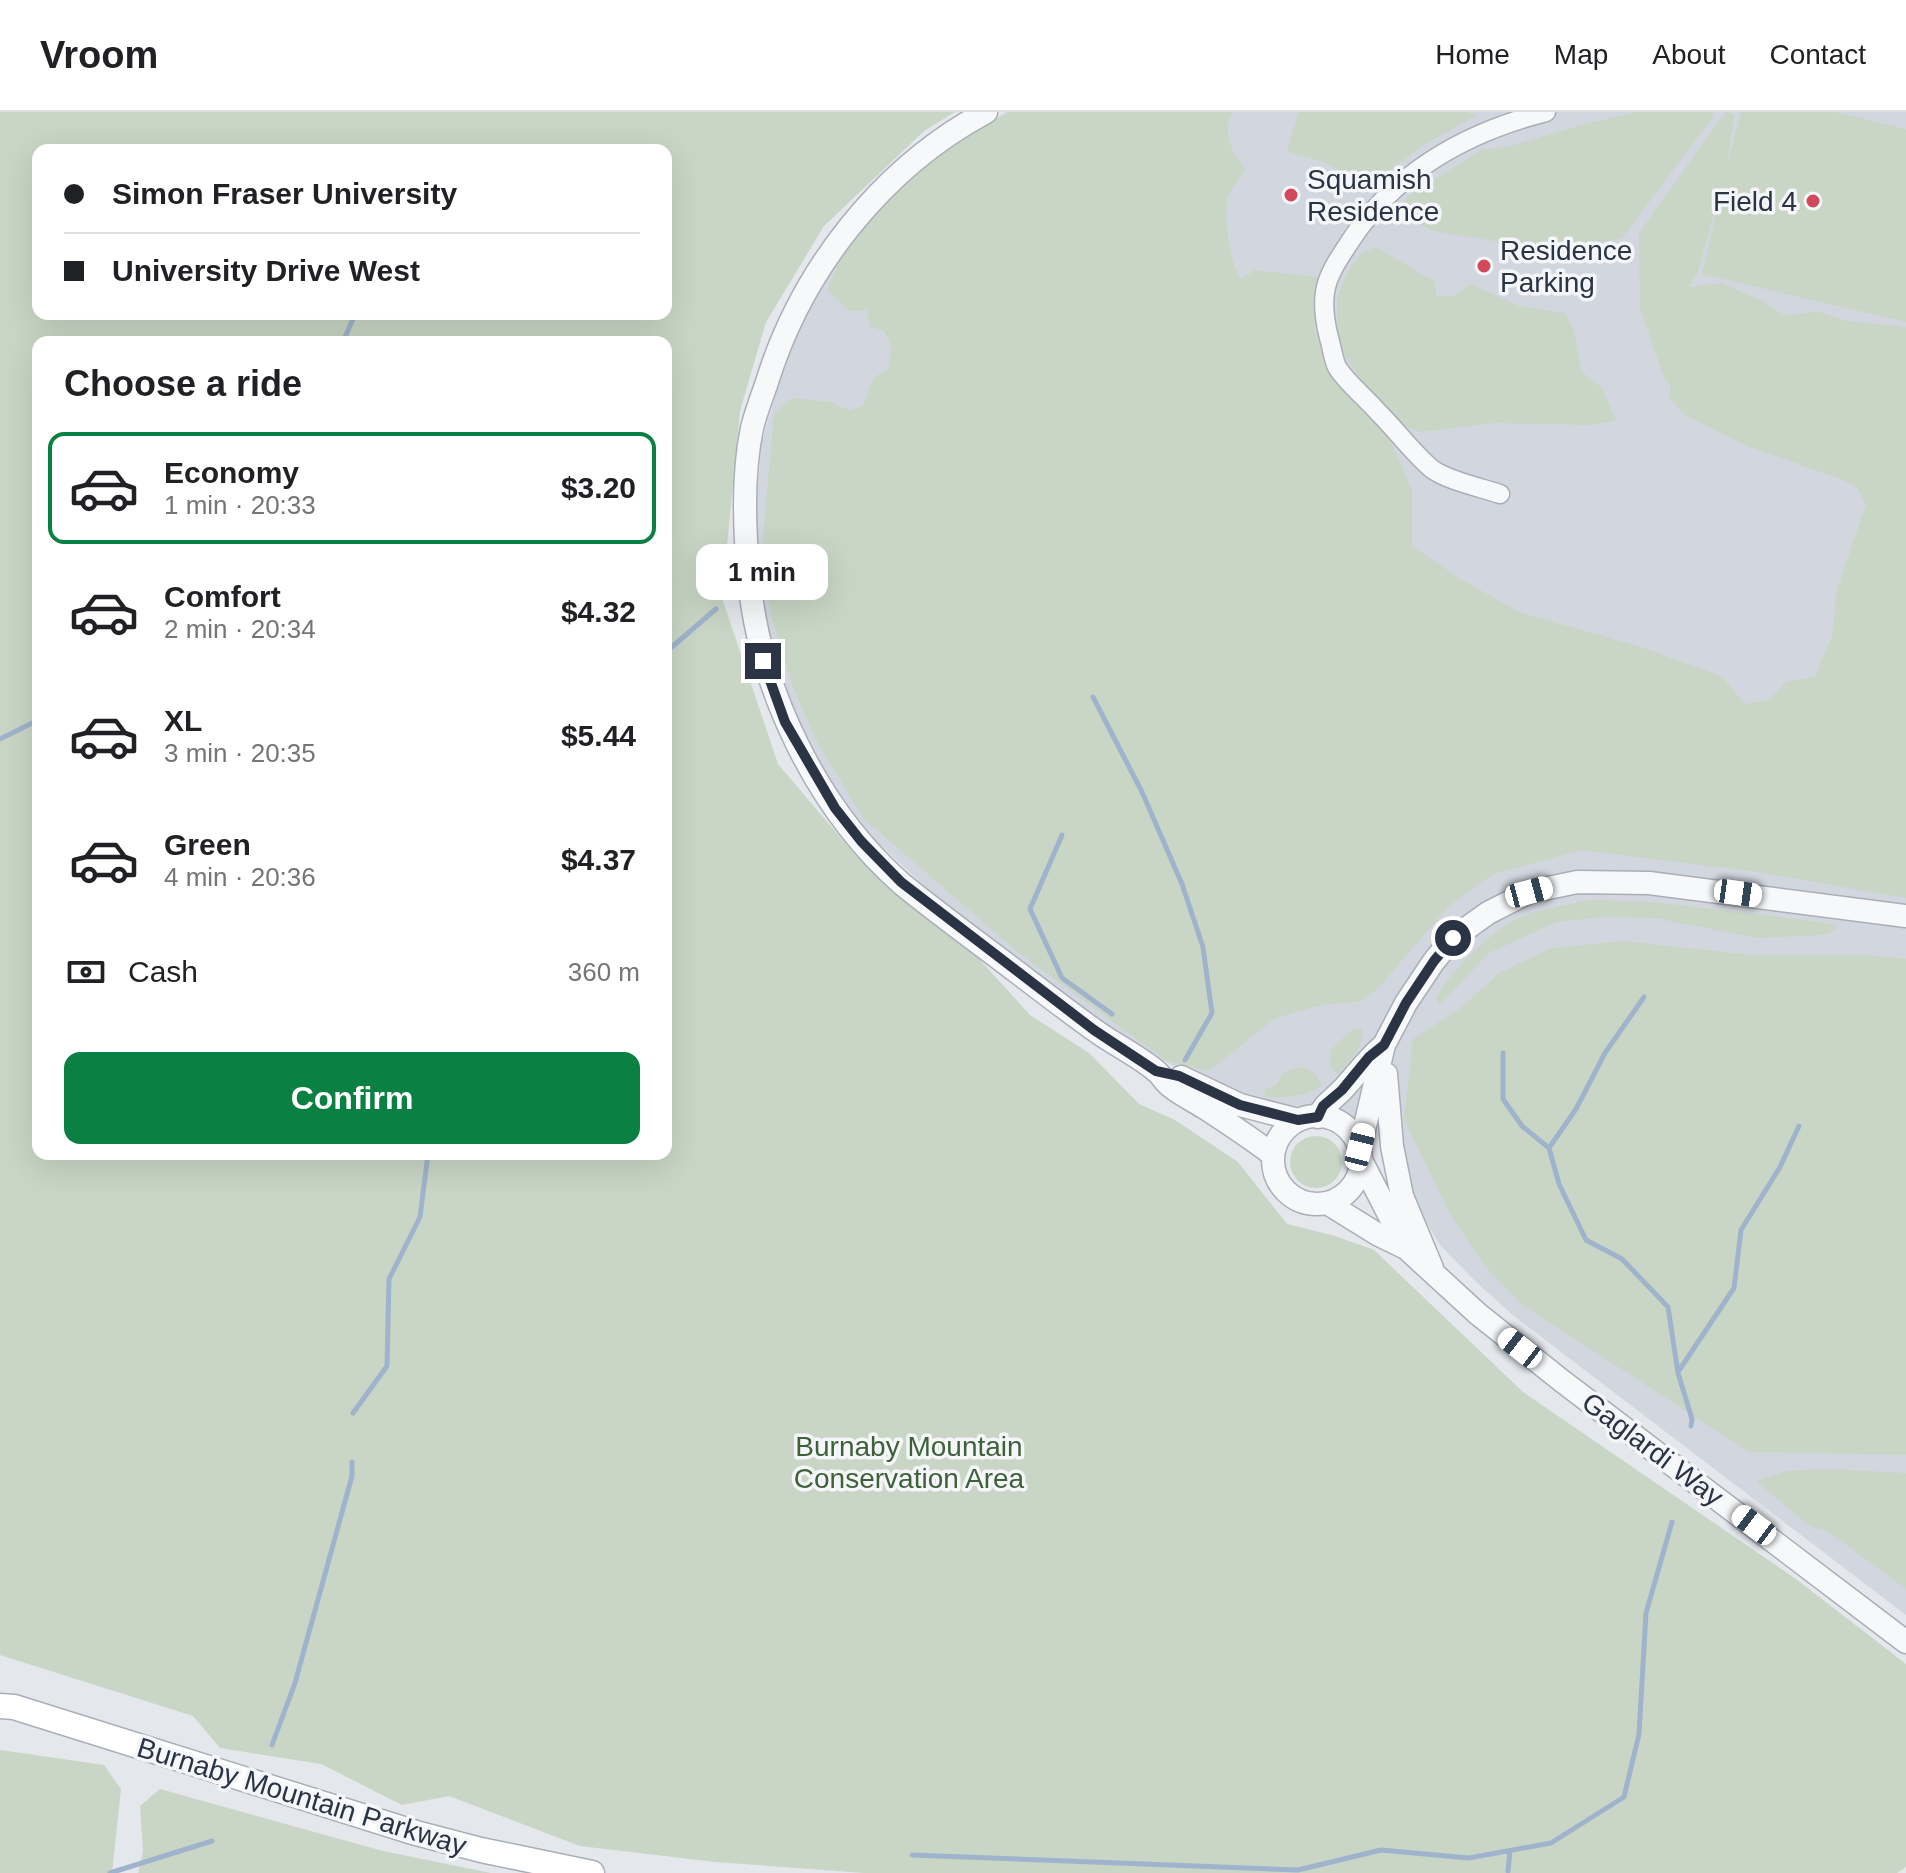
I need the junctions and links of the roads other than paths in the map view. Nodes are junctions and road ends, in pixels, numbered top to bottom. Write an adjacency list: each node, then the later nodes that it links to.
1 (986, 112): 6 (street)
2 (1546, 112): 3 (street)
3 (1500, 494)
4 (1906, 916): 5 (street)
5 (1384, 1045): 7 (street); 9 (street); 12 (street)
6 (1156, 1071): 7 (street); 8 (street)
7 (1308, 1118): 8 (street); 9 (street)
8 (1273, 1155): 10 (street)
9 (1361, 1155): 10 (street); 11 (street, Gaglardi Way)
10 (1327, 1203): 11 (street, Gaglardi Way)
11 (1406, 1248): 12 (street, Gaglardi Way)
12 (1436, 1277): 13 (street, Gaglardi Way)
13 (1906, 1642)
14 (5, 1704): 15 (main road, Burnaby Mountain Parkway)
15 (592, 1873)

